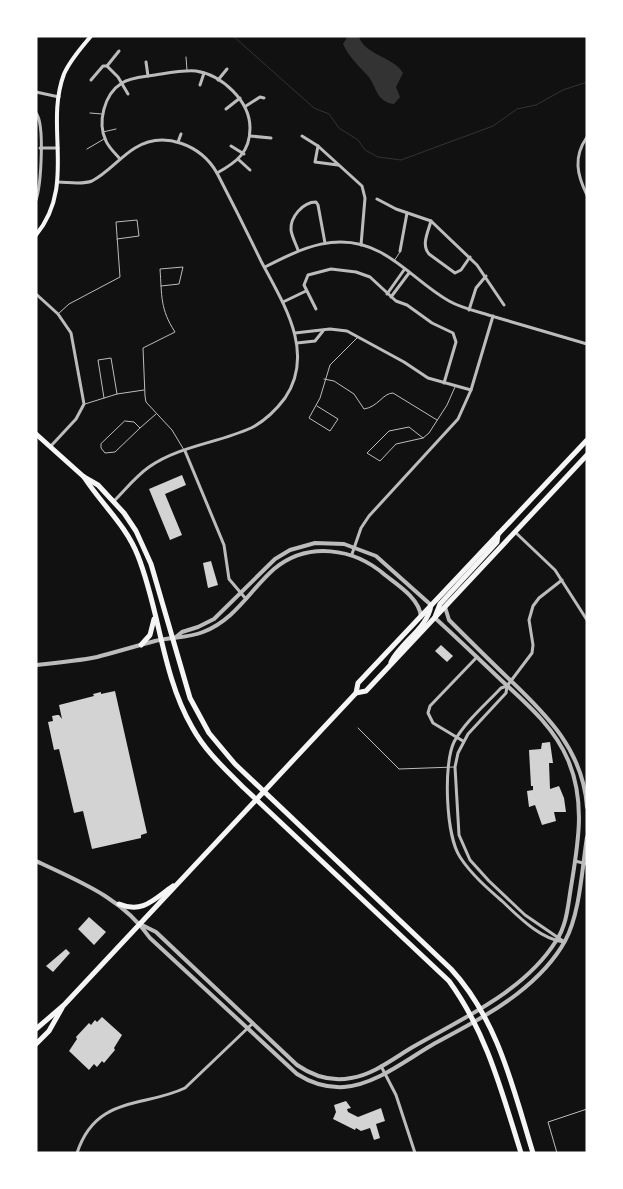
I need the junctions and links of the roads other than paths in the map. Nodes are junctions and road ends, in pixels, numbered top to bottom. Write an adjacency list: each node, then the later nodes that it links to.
1 (90, 36): 16 (main road)
2 (119, 51): 5 (street)
3 (186, 56): 7 (lane)
4 (146, 62): 9 (street)
5 (107, 66): 10 (street); 12 (street)
6 (227, 69): 11 (street)
7 (187, 71): 8 (street); 9 (street)
8 (204, 73): 11 (street); 13 (street)
9 (148, 76): 12 (street)
10 (91, 80)
11 (218, 80): 17 (street)
12 (122, 83): 15 (street); 23 (street)
13 (200, 85)
14 (36, 92): 16 (street)
15 (128, 94)
16 (59, 97): 36 (main road)
17 (240, 98): 19 (street); 20 (street)
18 (264, 98): 19 (street)
19 (246, 106): 27 (street)
20 (226, 109)
21 (36, 113): 35 (street)
22 (90, 113): 23 (lane)
23 (103, 114): 25 (street)
24 (116, 129): 25 (lane)
25 (103, 132): 31 (street)
26 (180, 134): 32 (street)
27 (250, 136): 29 (street); 38 (street)
28 (302, 136): 34 (street)
29 (271, 138)
30 (587, 138): 45 (street)
31 (105, 139): 37 (lane); 39 (street)
32 (178, 142): 39 (street); 43 (street)
33 (231, 146): 38 (street)
34 (318, 146): 41 (street); 41 (street)
35 (40, 148): 36 (street); 47 (street)
36 (58, 148): 44 (main road)
37 (87, 149)
38 (244, 154): 40 (street)
39 (120, 159): 44 (street)
40 (239, 160): 42 (street); 43 (street)
41 (338, 164): 53 (street)
42 (250, 170)
43 (217, 173): 58 (street)
44 (58, 182): 50 (main road)
45 (587, 195)
46 (376, 199): 48 (street)
47 (36, 200)
48 (407, 213): 49 (street); 55 (street)
49 (431, 221): 56 (street); 56 (street)
50 (36, 235)
51 (117, 239): 51 (lane); 71 (lane)
52 (325, 243): 53 (street); 54 (street); 54 (street)
53 (361, 245): 57 (street)
54 (298, 250): 58 (street)
55 (400, 251): 57 (lane)
56 (470, 257): 61 (street)
57 (393, 261): 59 (street)
58 (265, 267): 67 (street)
59 (404, 270): 60 (street); 65 (street)
60 (409, 274): 66 (street); 70 (street)
61 (486, 276): 68 (street); 70 (street)
62 (161, 286): 62 (lane); 81 (lane)
63 (306, 290): 65 (street); 67 (street); 69 (street)
64 (36, 294): 71 (street)
65 (387, 294): 66 (street)
66 (391, 297): 79 (street)
67 (283, 302): 74 (street)
68 (504, 305)
69 (316, 308)
70 (469, 310): 72 (street)
71 (58, 314): 85 (street)
72 (493, 316): 77 (street); 82 (street)
73 (323, 331): 74 (street); 75 (street); 76 (street)
74 (295, 333): 76 (street)
75 (359, 336): 78 (lane); 79 (street)
76 (297, 343): 94 (street)
77 (587, 344)
78 (324, 379): 86 (lane); 88 (lane)
79 (444, 383): 80 (street)
80 (456, 386): 82 (street); 88 (lane)
81 (145, 390): 83 (lane); 87 (lane)
82 (471, 390): 100 (street)
83 (117, 394): 84 (lane); 84 (lane)
84 (104, 398): 85 (lane)
85 (84, 404): 93 (street)
86 (317, 406): 86 (lane)
87 (156, 414): 89 (lane); 94 (lane)
88 (438, 420): 91 (lane)
89 (140, 428): 89 (lane)
90 (36, 434): 93 (highway)
91 (423, 438): 91 (lane)
92 (587, 440): 99 (highway)
93 (50, 446): 96 (highway)
94 (184, 451): 97 (street); 103 (street)
95 (587, 455): 98 (highway)
96 (84, 477): 97 (highway); 107 (highway)
97 (114, 501): 111 (highway)
98 (514, 531): 102 (street); 106 (highway)
99 (498, 534): 105 (highway); 109 (highway)
100 (355, 546): 101 (street); 103 (street); 105 (street)
101 (352, 554): 104 (street); 108 (street)
102 (562, 580): 110 (street); 117 (street)
103 (241, 594): 104 (street); 111 (street)
104 (246, 599): 111 (street)
105 (431, 605): 108 (highway); 116 (highway)
106 (445, 606): 109 (highway); 117 (street)
107 (155, 616): 112 (highway); 113 (highway)
108 (420, 617): 119 (highway)
109 (435, 618): 114 (street); 116 (highway)
110 (587, 620)
111 (175, 637): 112 (street); 127 (highway)
112 (161, 640): 113 (street); 128 (highway)
113 (141, 645): 115 (street)
114 (477, 657): 118 (street); 121 (street)
115 (36, 665)
116 (388, 667): 119 (highway)
117 (511, 681): 118 (street); 125 (street)
118 (507, 686): 121 (street); 122 (street); 126 (street)
119 (356, 693): 127 (highway)
120 (358, 728): 124 (lane)
121 (457, 738): 122 (street); 124 (street)
122 (463, 741): 123 (street)
123 (455, 767): 124 (lane); 137 (street)
124 (448, 768): 137 (street)
125 (585, 781): 126 (street); 129 (street)
126 (576, 783): 132 (street)
127 (265, 791): 128 (highway); 140 (highway)
128 (256, 800): 134 (highway); 141 (highway)
129 (587, 807)
130 (587, 837): 133 (street)
131 (36, 861): 135 (street)
132 (575, 862): 133 (street); 137 (street)
133 (585, 864): 138 (street)
134 (181, 880): 135 (highway); 136 (highway)
135 (118, 904): 136 (street)
136 (140, 924): 139 (highway); 144 (street); 145 (street)
137 (558, 939): 138 (street); 140 (street)
138 (564, 942): 142 (street)
139 (64, 1005): 146 (highway); 147 (highway)
140 (481, 1008): 141 (street); 142 (highway)
141 (471, 1014): 143 (highway); 148 (street)
142 (485, 1015): 143 (street); 154 (highway)
143 (475, 1021): 149 (street); 153 (highway)
144 (250, 1022): 145 (street); 148 (street)
145 (245, 1027): 149 (street); 151 (street)
146 (36, 1029)
147 (36, 1044)
148 (380, 1066): 149 (street)
149 (385, 1072): 152 (street)
150 (587, 1109): 155 (lane)
151 (77, 1153)
152 (415, 1153)
153 (521, 1153)
154 (533, 1153)
155 (557, 1153)

